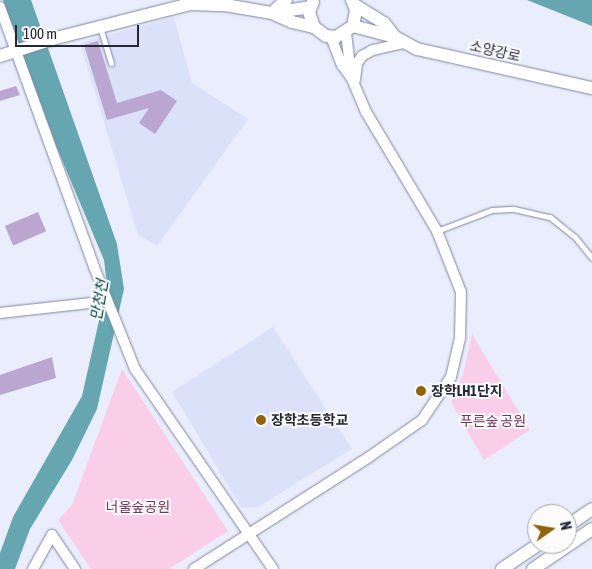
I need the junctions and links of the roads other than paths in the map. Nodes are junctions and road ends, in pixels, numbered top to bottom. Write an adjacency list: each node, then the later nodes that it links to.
1 (286, 0): 5 (street)
2 (353, 2): 8 (street); 10 (street, 소양강로)
3 (312, 4): 5 (street); 7 (street)
4 (0, 7): 11 (street)
5 (272, 13): 6 (street); 7 (street)
6 (100, 27): 11 (street); 13 (lane)
7 (314, 27): 9 (street)
8 (349, 29): 9 (street); 10 (street, 소양강로); 14 (street)
9 (330, 37): 14 (street)
10 (400, 40): 14 (street); 15 (street, 소양강로)
11 (17, 50): 12 (street); 23 (street)
12 (0, 56)
13 (111, 63)
14 (353, 81): 16 (street)
15 (592, 88)
16 (438, 232): 17 (lane); 23 (street)
17 (592, 258)
18 (91, 303): 19 (street)
19 (0, 313)
20 (592, 509): 21 (street)
21 (577, 519)
22 (592, 529): 30 (street)
23 (247, 533): 27 (street); 28 (street)
24 (527, 553): 29 (street)
25 (33, 569): 26 (street)
26 (75, 569)
27 (194, 569)
28 (272, 569)
29 (502, 569)
30 (533, 569)

